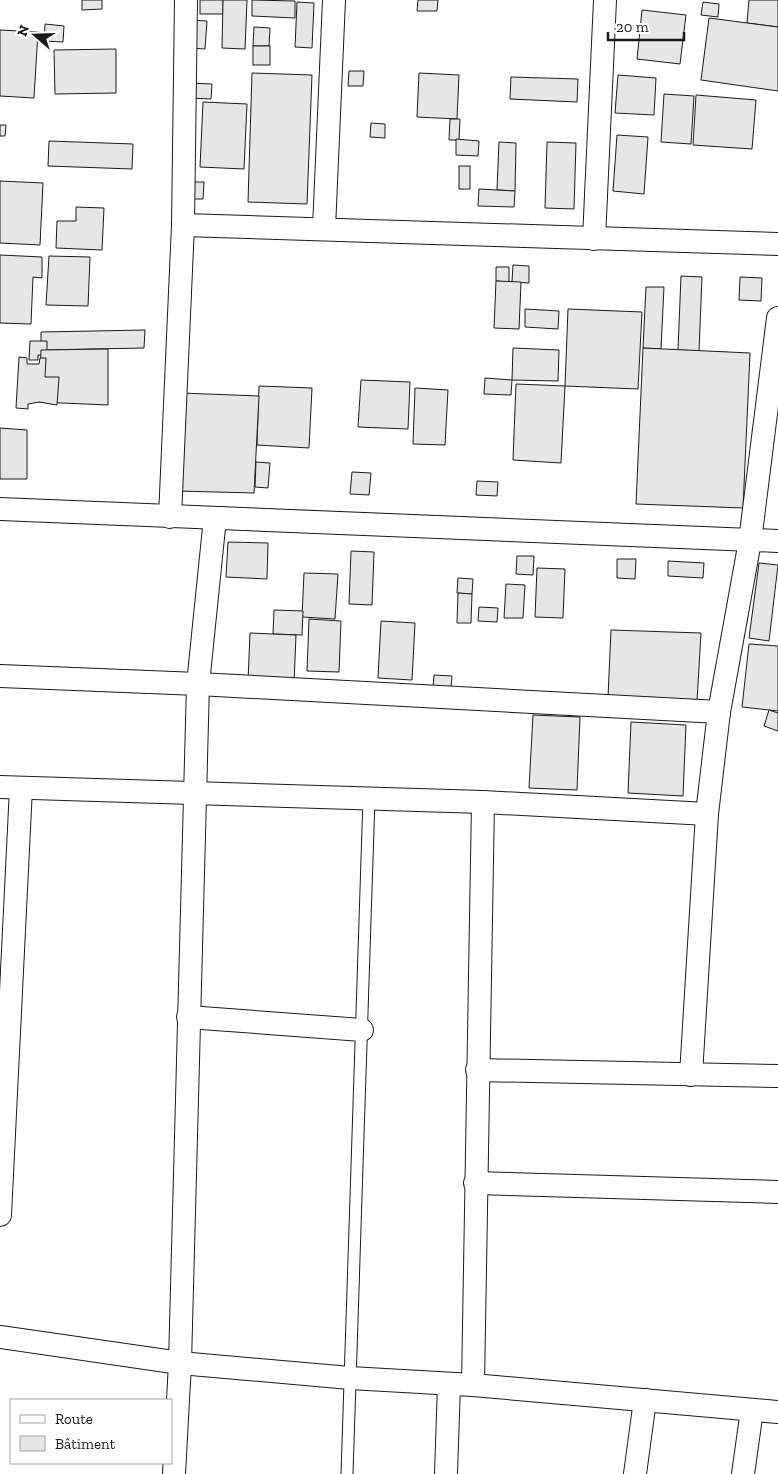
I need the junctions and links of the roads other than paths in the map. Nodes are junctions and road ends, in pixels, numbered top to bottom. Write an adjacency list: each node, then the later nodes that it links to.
1 (186, 0): 4 (street)
2 (334, 0): 5 (street)
3 (605, 0): 6 (street)
4 (182, 225): 5 (street); 10 (street)
5 (324, 228): 6 (street)
6 (594, 239): 7 (street)
7 (778, 244)
8 (778, 318): 12 (street)
9 (0, 509): 10 (street)
10 (170, 517): 11 (street)
11 (215, 518): 12 (street); 15 (street)
12 (750, 541): 13 (street); 16 (street)
13 (778, 541)
14 (0, 676): 15 (street)
15 (198, 684): 16 (street); 18 (street)
16 (718, 712): 21 (street)
17 (11, 787): 18 (street); 22 (street)
18 (195, 792): 19 (street); 23 (street)
19 (369, 798): 20 (street); 24 (lane)
20 (483, 802): 21 (street); 25 (street)
21 (707, 814): 26 (street)
22 (4, 1013): 30 (street)
23 (188, 1017): 24 (street); 32 (street)
24 (362, 1030): 33 (lane)
25 (478, 1070): 26 (street); 28 (street)
26 (691, 1074): 27 (street)
27 (778, 1076)
28 (475, 1182): 29 (street); 35 (street)
29 (778, 1192)
30 (0, 1215)
31 (0, 1337): 32 (street)
32 (180, 1363): 33 (street); 39 (street)
33 (350, 1378): 34 (street); 40 (lane)
34 (450, 1384): 35 (street); 41 (street)
35 (473, 1385): 36 (street)
36 (645, 1400): 37 (street); 42 (street)
37 (752, 1410): 38 (street); 43 (street)
38 (778, 1412)
39 (174, 1474)
40 (347, 1474)
41 (446, 1474)
42 (635, 1474)
43 (743, 1474)

